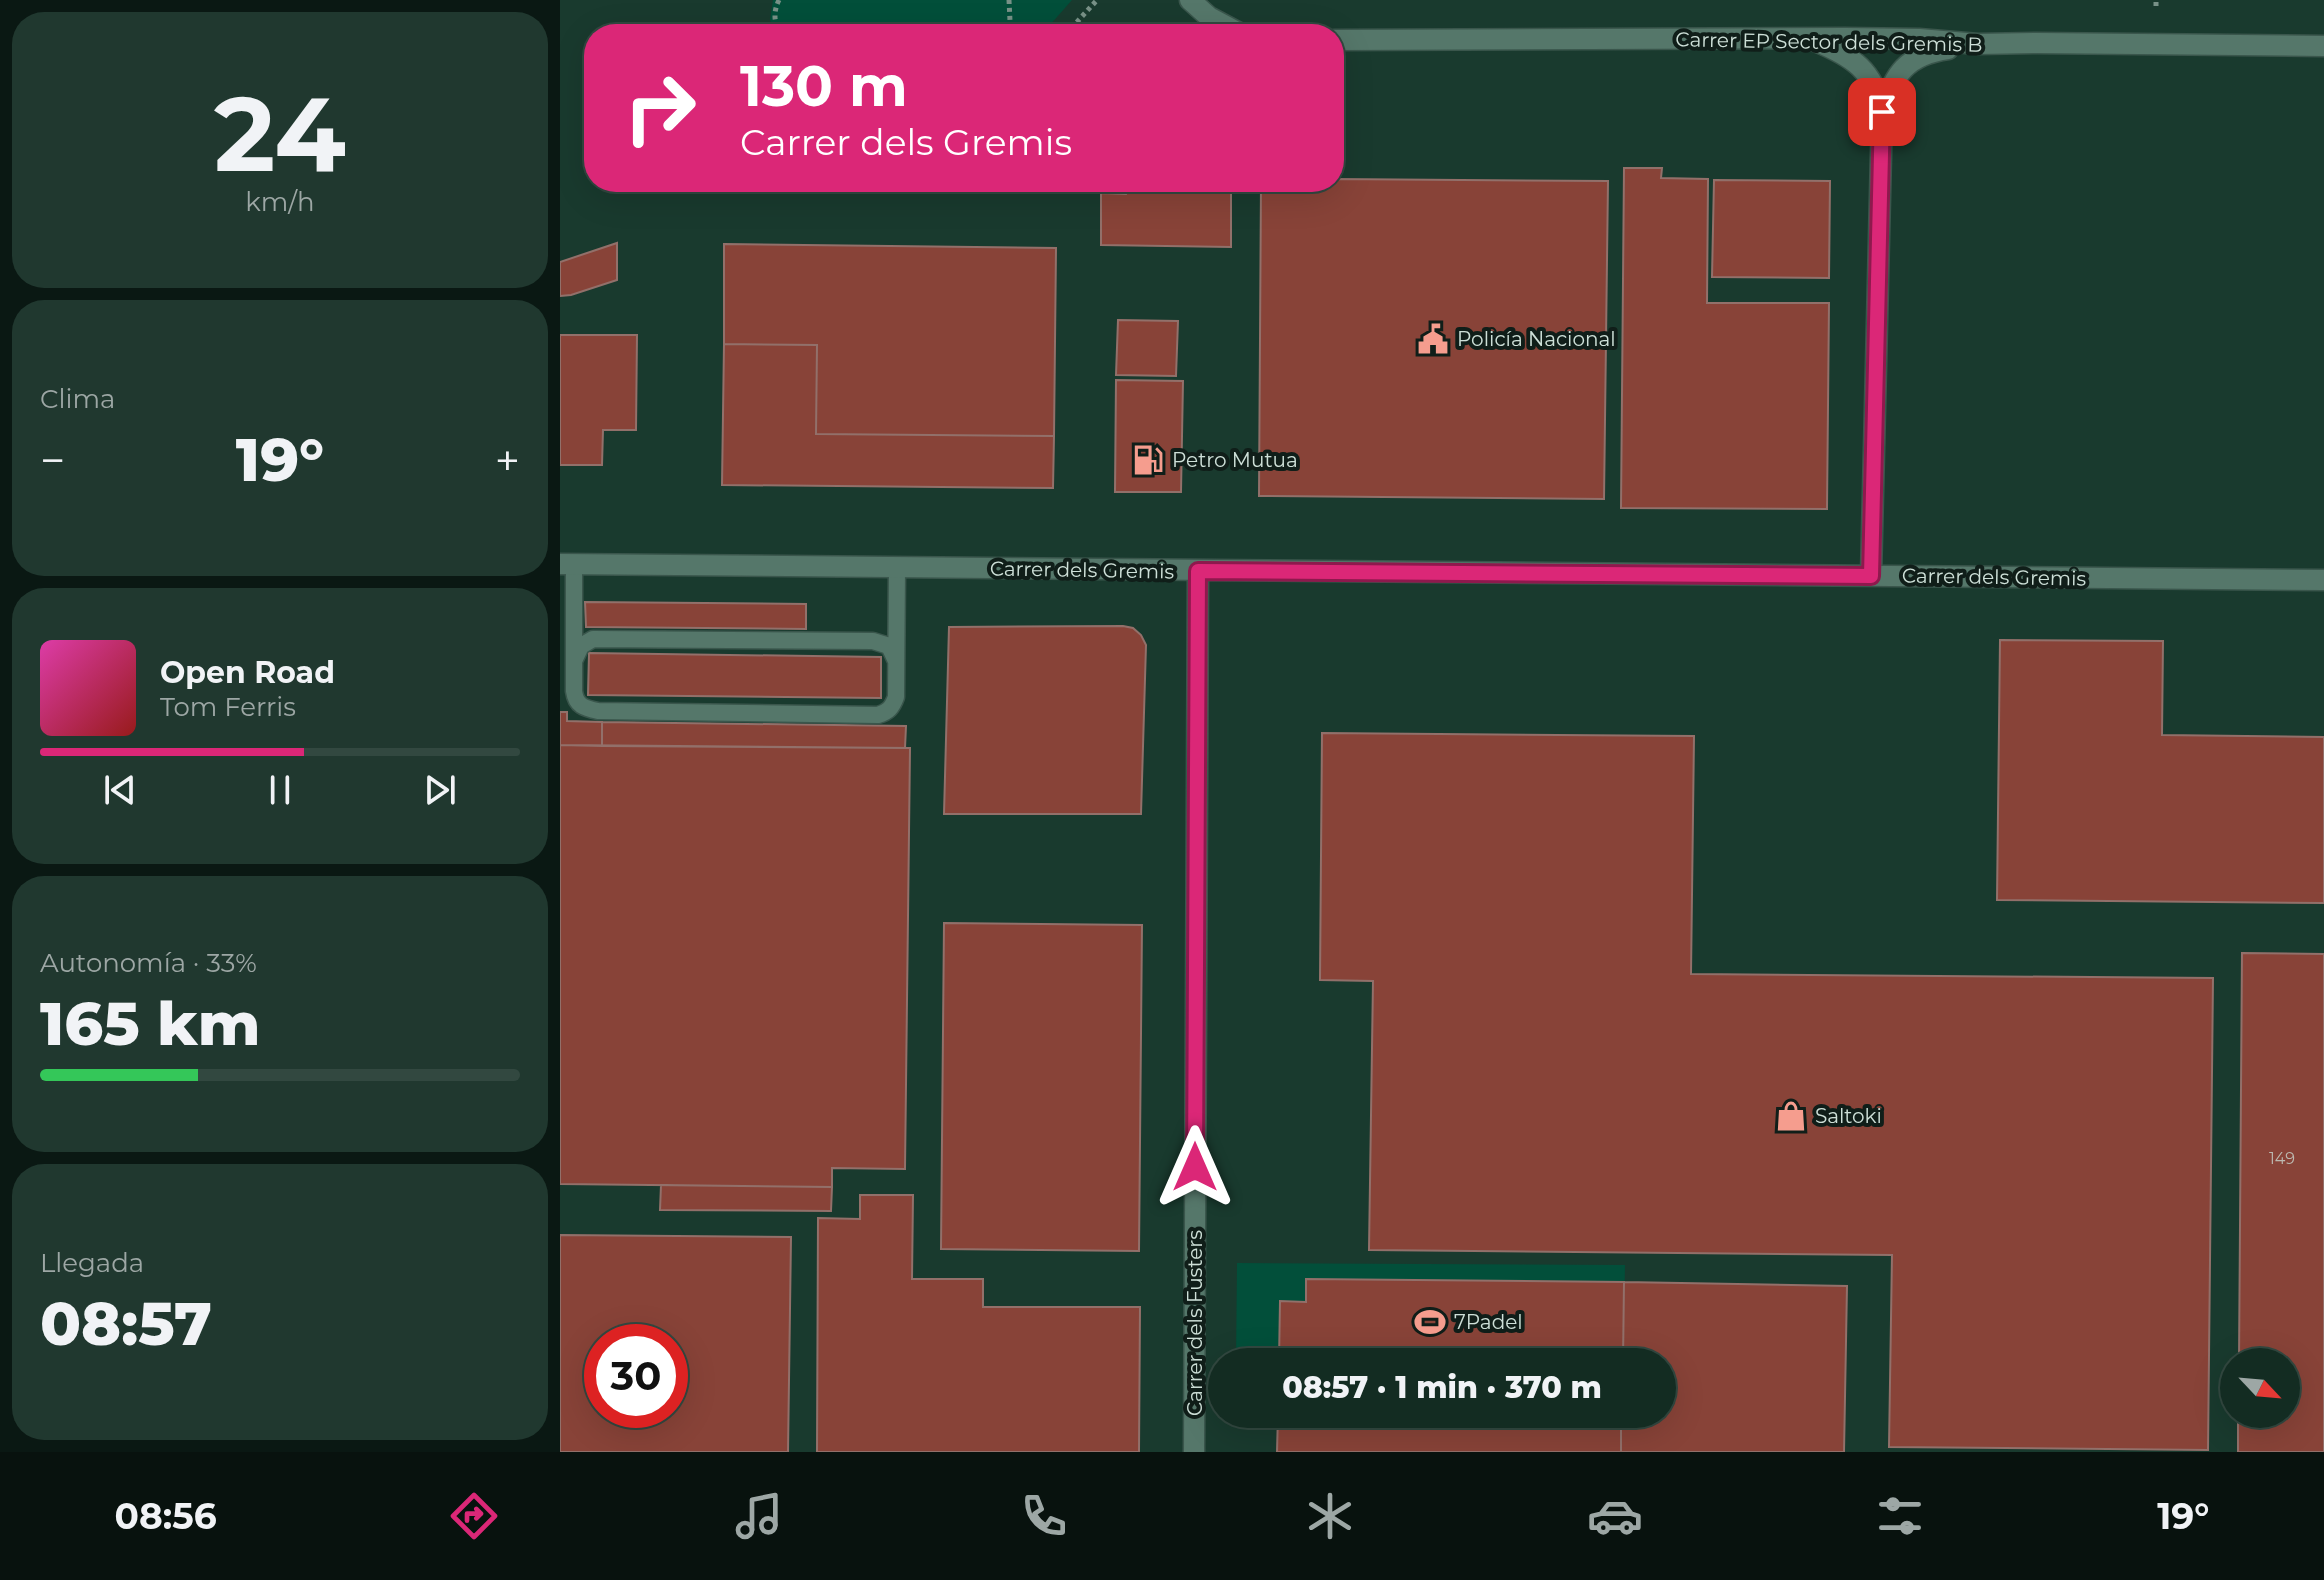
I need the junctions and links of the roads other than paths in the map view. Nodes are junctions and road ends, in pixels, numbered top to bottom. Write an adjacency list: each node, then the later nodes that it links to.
1 (1190, 0): 2 (street)
2 (1222, 24)
3 (1811, 39): 4 (street, Carrer EP Sector dels Gremis B); 5 (street, Carrer EP Sector dels Gremis B); 7 (street)
4 (1344, 40)
5 (1978, 44): 6 (street, Carrer EP Sector dels Gremis B); 7 (street)
6 (2324, 46)
7 (1882, 112): 11 (street)
8 (567, 564): 9 (street, Carrer dels Gremis); 13 (lane)
9 (897, 568): 10 (street, Carrer dels Gremis); 14 (lane)
10 (1198, 571): 11 (street, Carrer dels Gremis); 15 (street, Carrer dels Fusters)
11 (1871, 576): 12 (street, Carrer dels Gremis)
12 (2324, 580)
13 (574, 661): 14 (lane); 14 (lane)
14 (896, 663)
15 (1194, 1452)

